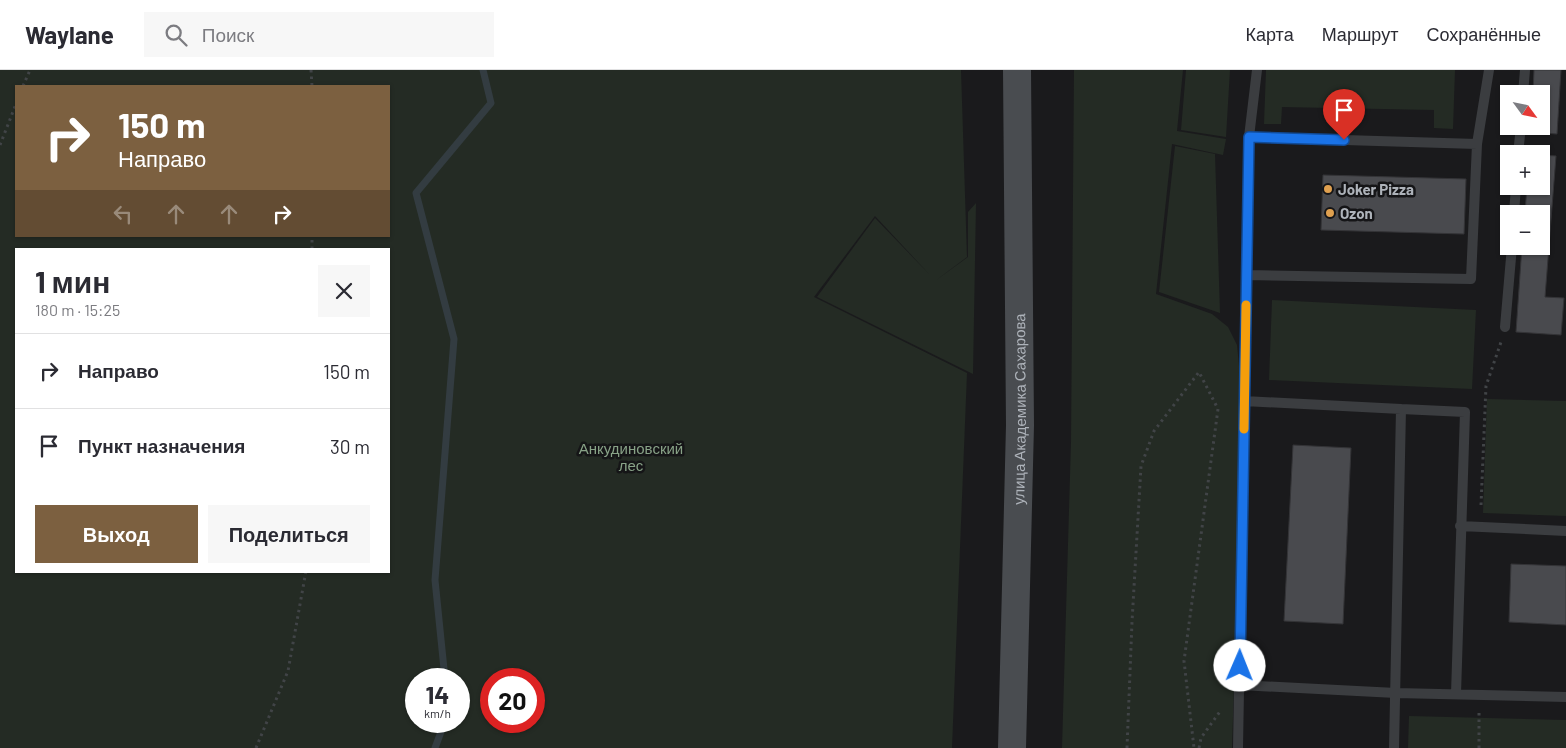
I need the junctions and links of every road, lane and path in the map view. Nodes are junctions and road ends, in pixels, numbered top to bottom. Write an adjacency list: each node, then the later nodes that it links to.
1 (30, 70): 7 (path)
2 (311, 70): 8 (path)
3 (1017, 70): 29 (main road, улица Академика Сахарова)
4 (1257, 70): 11 (lane)
5 (1489, 70): 12 (lane)
6 (1525, 70): 9 (lane)
7 (23, 85)
8 (312, 85)
9 (1524, 85)
10 (15, 107): 13 (path)
11 (1249, 137): 12 (lane); 15 (lane)
12 (1477, 144): 15 (lane)
13 (0, 145)
14 (1511, 255): 16 (lane)
15 (1247, 275): 17 (lane)
16 (1506, 327): 20 (path)
17 (1244, 401): 18 (lane); 23 (lane)
18 (1401, 409): 19 (lane); 24 (lane)
19 (1460, 526): 20 (lane); 25 (lane)
20 (1480, 527): 21 (lane)
21 (1566, 531)
22 (306, 573): 28 (path)
23 (1239, 684): 24 (lane); 32 (path); 33 (lane)
24 (1396, 693): 25 (lane); 34 (lane)
25 (1456, 694): 26 (lane)
26 (1566, 697)
27 (1479, 718): 35 (path)
28 (256, 748)
29 (1012, 748)
30 (1127, 748): 31 (path)
31 (1194, 748)
32 (1199, 748)
33 (1238, 748)
34 (1394, 748)
35 (1479, 748)

